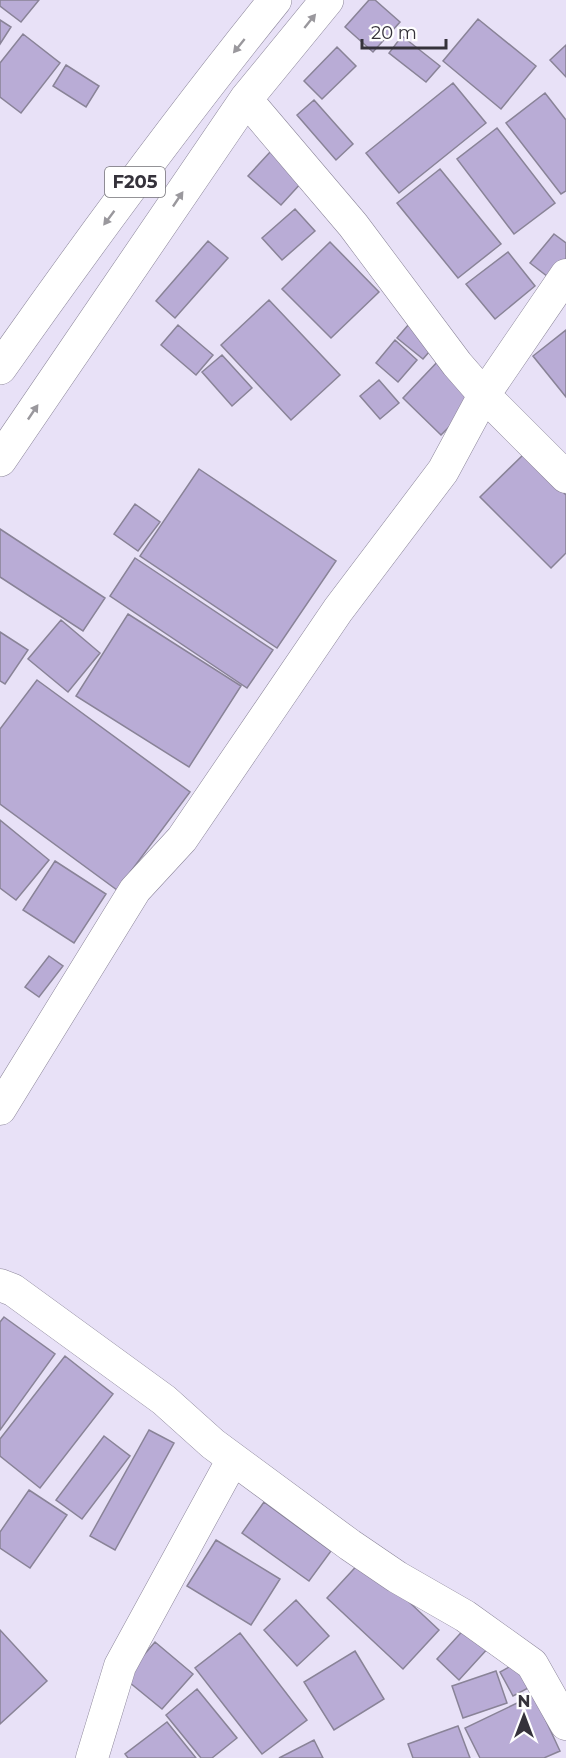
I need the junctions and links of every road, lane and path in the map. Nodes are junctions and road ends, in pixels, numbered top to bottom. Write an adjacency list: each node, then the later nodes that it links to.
1 (275, 0): 5 (main road, F205, one-way to 5)
2 (327, 0): 3 (main road, F205, one-way to 2)
3 (246, 99): 6 (street); 7 (main road, F205, one-way to 3)
4 (566, 275): 6 (street)
5 (0, 368)
6 (484, 395): 8 (street); 9 (street)
7 (0, 460)
8 (566, 477)
9 (0, 1109)
10 (0, 1285): 11 (street)
11 (233, 1459): 12 (street); 13 (street)
12 (566, 1724)
13 (92, 1758)

